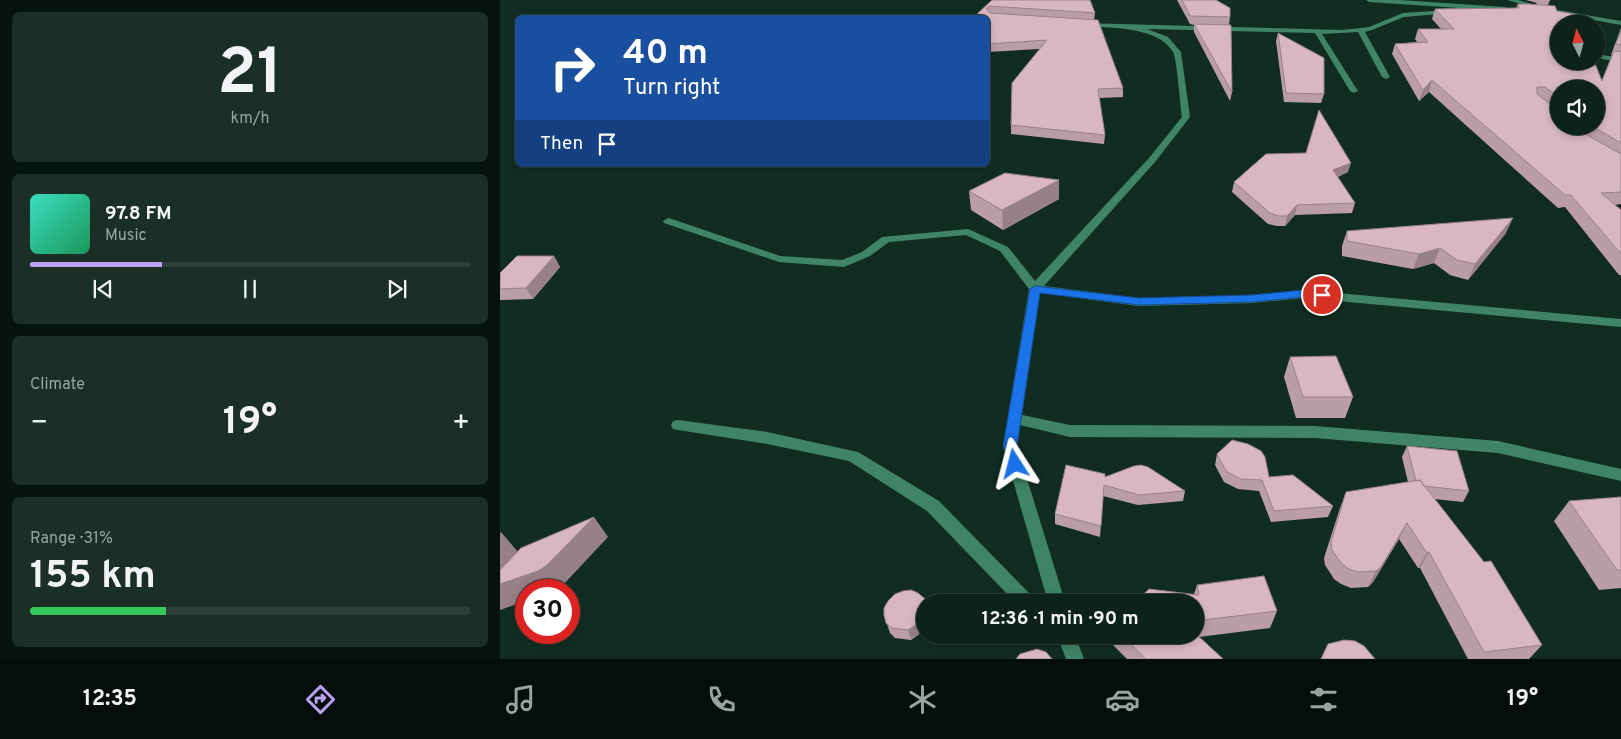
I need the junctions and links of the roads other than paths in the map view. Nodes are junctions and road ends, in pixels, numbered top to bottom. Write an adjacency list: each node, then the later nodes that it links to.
1 (1369, 0): 3 (street)
2 (1510, 0): 5 (street)
3 (1508, 9)
4 (1518, 10): 5 (street)
5 (1565, 13): 7 (street); 10 (street)
6 (1077, 23): 8 (street)
7 (1621, 23)
8 (1134, 27): 9 (street); 16 (street)
9 (1316, 30): 10 (street); 14 (street)
10 (1361, 31): 13 (street)
11 (1605, 57): 12 (street)
12 (1621, 60)
13 (1386, 76)
14 (1354, 91)
15 (668, 221): 16 (street)
16 (1035, 289): 17 (street); 18 (street)
17 (1621, 322)
18 (1014, 418): 20 (street); 22 (street)
19 (678, 425): 21 (street)
20 (1621, 475)
21 (1018, 594)
22 (1054, 594)

